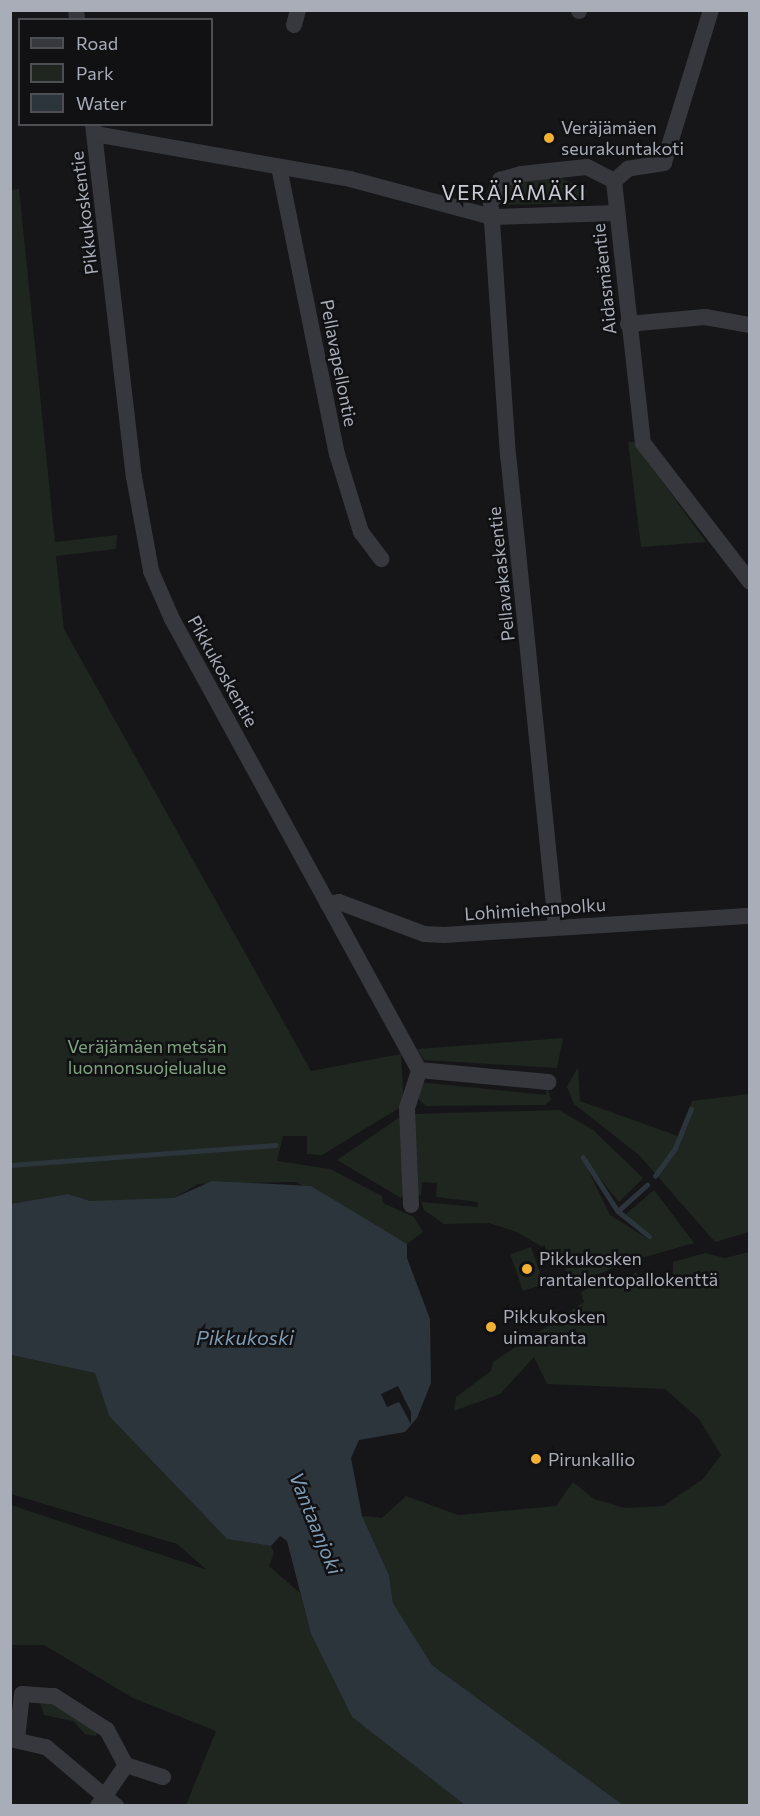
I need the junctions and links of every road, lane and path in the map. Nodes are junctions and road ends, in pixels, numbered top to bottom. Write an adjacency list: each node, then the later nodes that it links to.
1 (711, 10): 4 (street)
2 (94, 129): 3 (street, Aidasmäentie); 11 (street, Pikkukoskentie)
3 (279, 167): 6 (street, Aidasmäentie); 9 (street, Pellavapellontie)
4 (614, 180): 5 (street); 6 (street, Pellavakaskentie)
5 (617, 213): 6 (street, Aidasmäentie); 7 (street, Aidasmäentie)
6 (492, 217): 13 (street, Pellavakaskentie)
7 (628, 324): 8 (street); 10 (street, Aidasmäentie)
8 (750, 325)
9 (381, 559)
10 (750, 582)
11 (328, 904): 13 (street, Lohimiehenpolku); 14 (street, Pikkukoskentie)
12 (750, 916): 13 (street, Lohimiehenpolku)
13 (556, 926)
14 (418, 1070): 15 (street); 16 (street)
15 (548, 1082)
16 (411, 1205)
17 (14, 1739): 18 (street); 20 (street)
18 (126, 1765): 19 (street); 20 (street)
19 (163, 1777)
20 (107, 1803)

